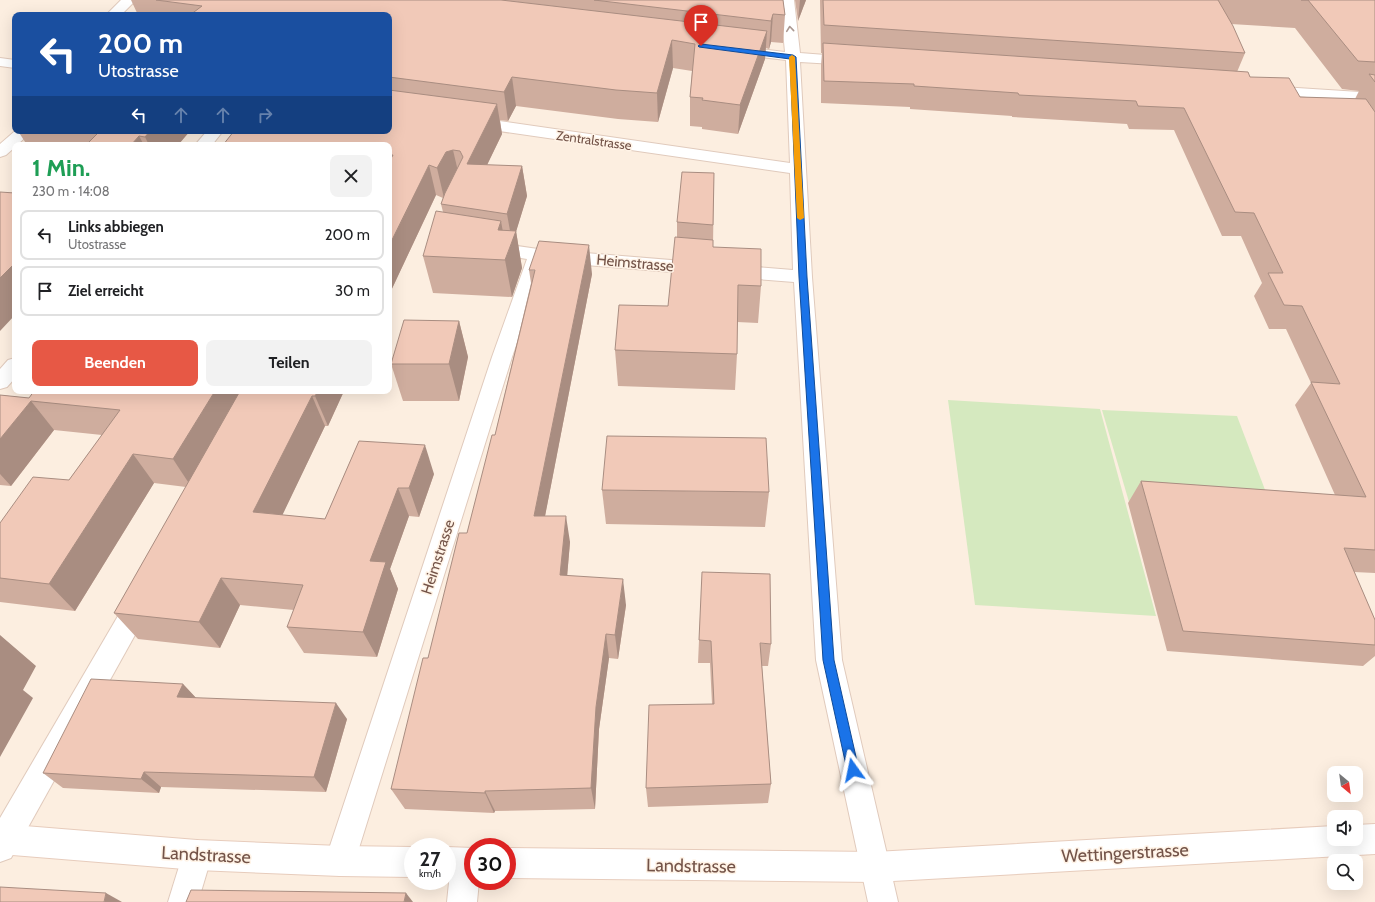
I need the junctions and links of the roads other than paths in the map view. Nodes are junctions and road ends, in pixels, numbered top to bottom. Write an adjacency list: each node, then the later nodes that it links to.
1 (129, 0): 3 (street)
2 (787, 0): 5 (street, one-way to 2)
3 (116, 12)
4 (722, 48): 5 (street)
5 (793, 57): 7 (street); 16 (street)
6 (0, 62): 8 (street)
7 (865, 62)
8 (12, 64)
9 (1255, 89): 10 (street)
10 (1375, 98)
11 (460, 121): 16 (street, Zentralstrasse)
12 (21, 134): 15 (street)
13 (212, 134): 14 (street)
14 (206, 142)
15 (0, 152)
16 (798, 169): 19 (street)
17 (470, 244): 18 (street, Heimstrasse)
18 (538, 255): 19 (street, Heimstrasse); 26 (street, Heimstrasse)
19 (803, 277): 30 (street)
20 (12, 368): 21 (street)
21 (0, 382)
22 (154, 577): 24 (street)
23 (1375, 839): 30 (street, Wettingerstrasse)
24 (1, 842): 25 (street, Landstrasse)
25 (197, 855): 26 (street, Landstrasse); 31 (street)
26 (340, 861): 27 (street, Landstrasse)
27 (404, 862)
28 (462, 862): 32 (street)
29 (516, 863): 30 (street, Landstrasse)
30 (875, 867): 33 (street)
31 (183, 902)
32 (462, 902)
33 (883, 902)

